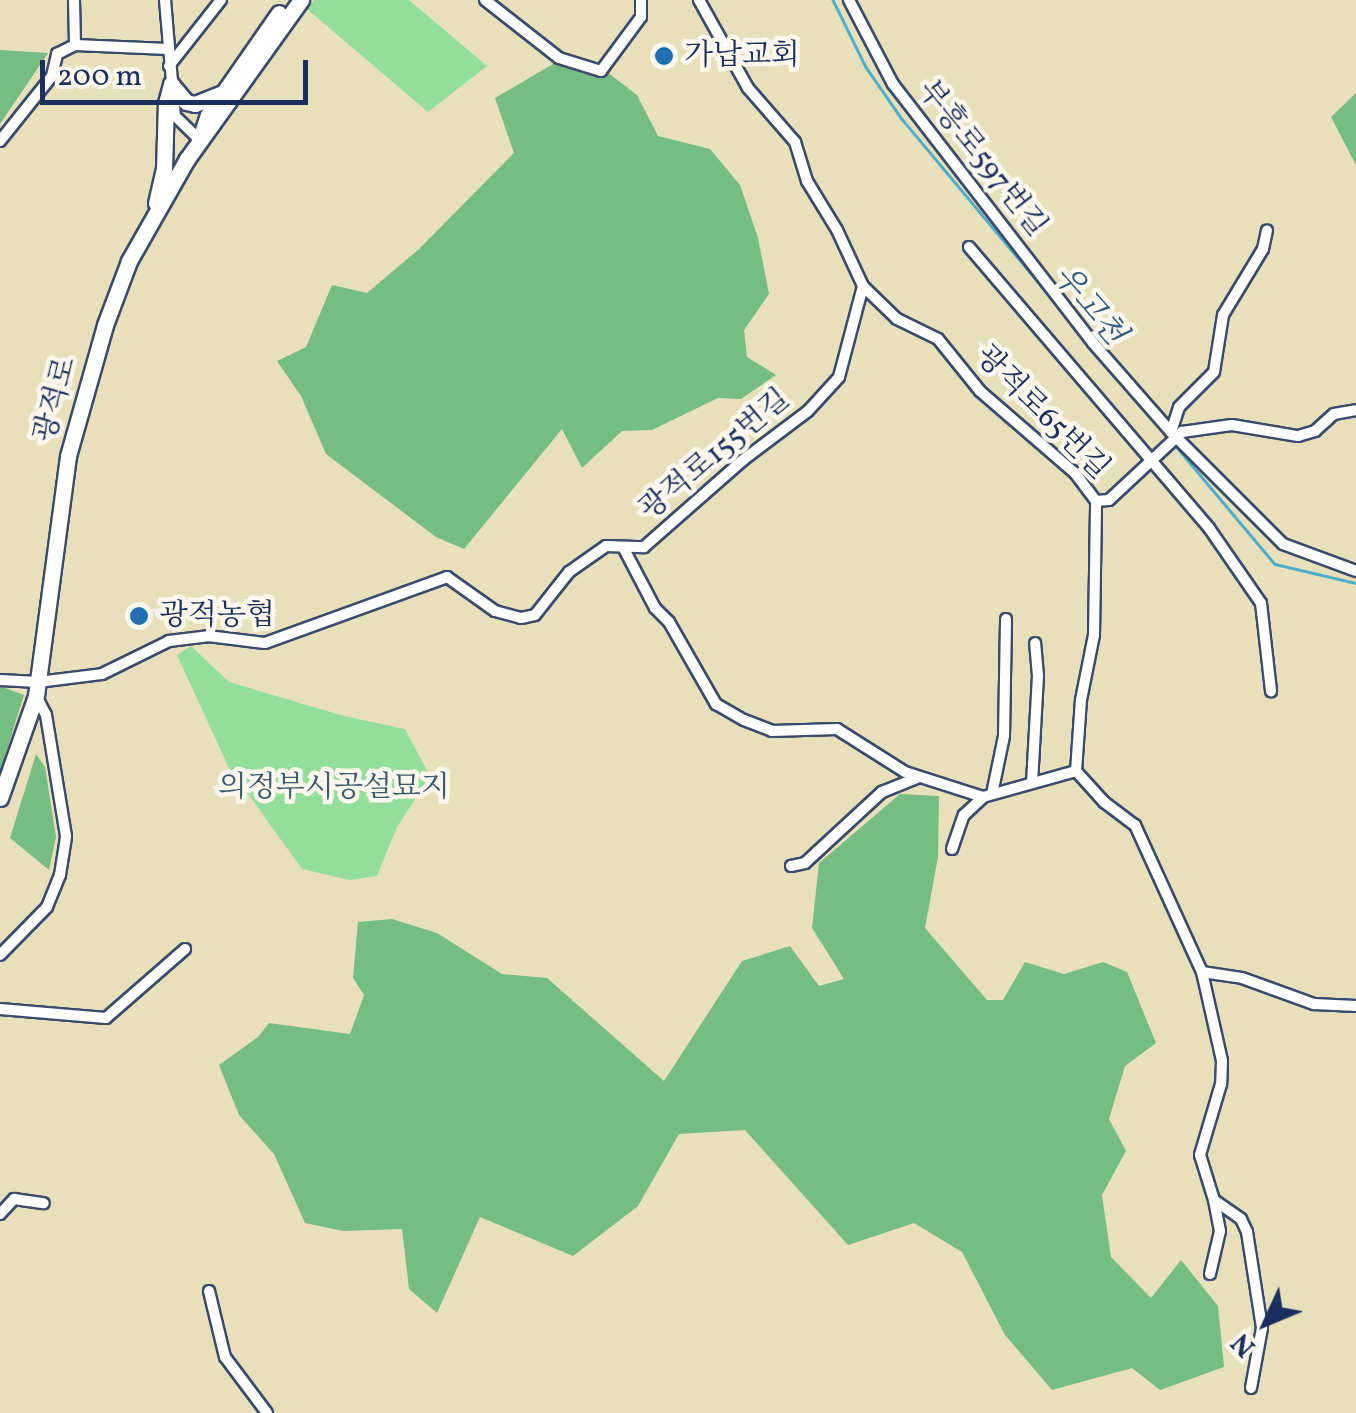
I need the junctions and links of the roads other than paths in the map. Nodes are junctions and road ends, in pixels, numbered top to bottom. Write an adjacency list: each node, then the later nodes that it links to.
1 (74, 0): 10 (street)
2 (165, 0): 11 (street)
3 (220, 0): 12 (street)
4 (289, 0): 14 (main road, 광적로)
5 (301, 0): 15 (main road, 광적로)
6 (484, 0): 7 (street)
7 (641, 0)
8 (699, 0): 20 (street, 광적로65번길)
9 (849, 0): 22 (street, 부흥로597번길)
10 (74, 45): 11 (street); 16 (street)
11 (168, 49): 12 (street)
12 (169, 66): 13 (street)
13 (172, 84): 14 (main road); 15 (street); 17 (main road)
14 (224, 91): 15 (main road, 광적로)
15 (200, 140): 17 (main road, 광적로)
16 (0, 142)
17 (152, 221): 30 (main road, 광적로)
18 (1267, 230): 22 (street)
19 (969, 247): 23 (street)
20 (863, 286): 24 (street, 광적로65번길); 25 (street, 광적로155번길)
21 (1356, 410): 22 (street)
22 (1173, 437): 23 (street); 26 (street, 부흥로597번길)
23 (1151, 461): 24 (street); 31 (street)
24 (1096, 502): 32 (street, 광적로65번길)
25 (623, 547): 30 (street, 광적로155번길); 33 (street)
26 (1356, 571)
27 (1006, 619): 35 (street)
28 (1035, 642): 34 (street)
29 (0, 680): 30 (street)
30 (37, 689): 36 (main road, 광적로); 40 (street, 광적로)
31 (1271, 691)
32 (1076, 771): 34 (street); 41 (street)
33 (920, 777): 35 (street); 38 (street)
34 (1032, 783): 35 (street)
35 (987, 796): 37 (street)
36 (0, 798)
37 (952, 848)
38 (791, 866)
39 (185, 949): 43 (street)
40 (0, 955)
41 (1202, 972): 42 (street); 44 (street)
42 (1356, 1006)
43 (0, 1010)
44 (1214, 1200): 47 (street); 49 (street)
45 (44, 1203): 46 (street)
46 (0, 1214)
47 (1210, 1274)
48 (209, 1290): 50 (street)
49 (1251, 1388)
50 (267, 1413)

